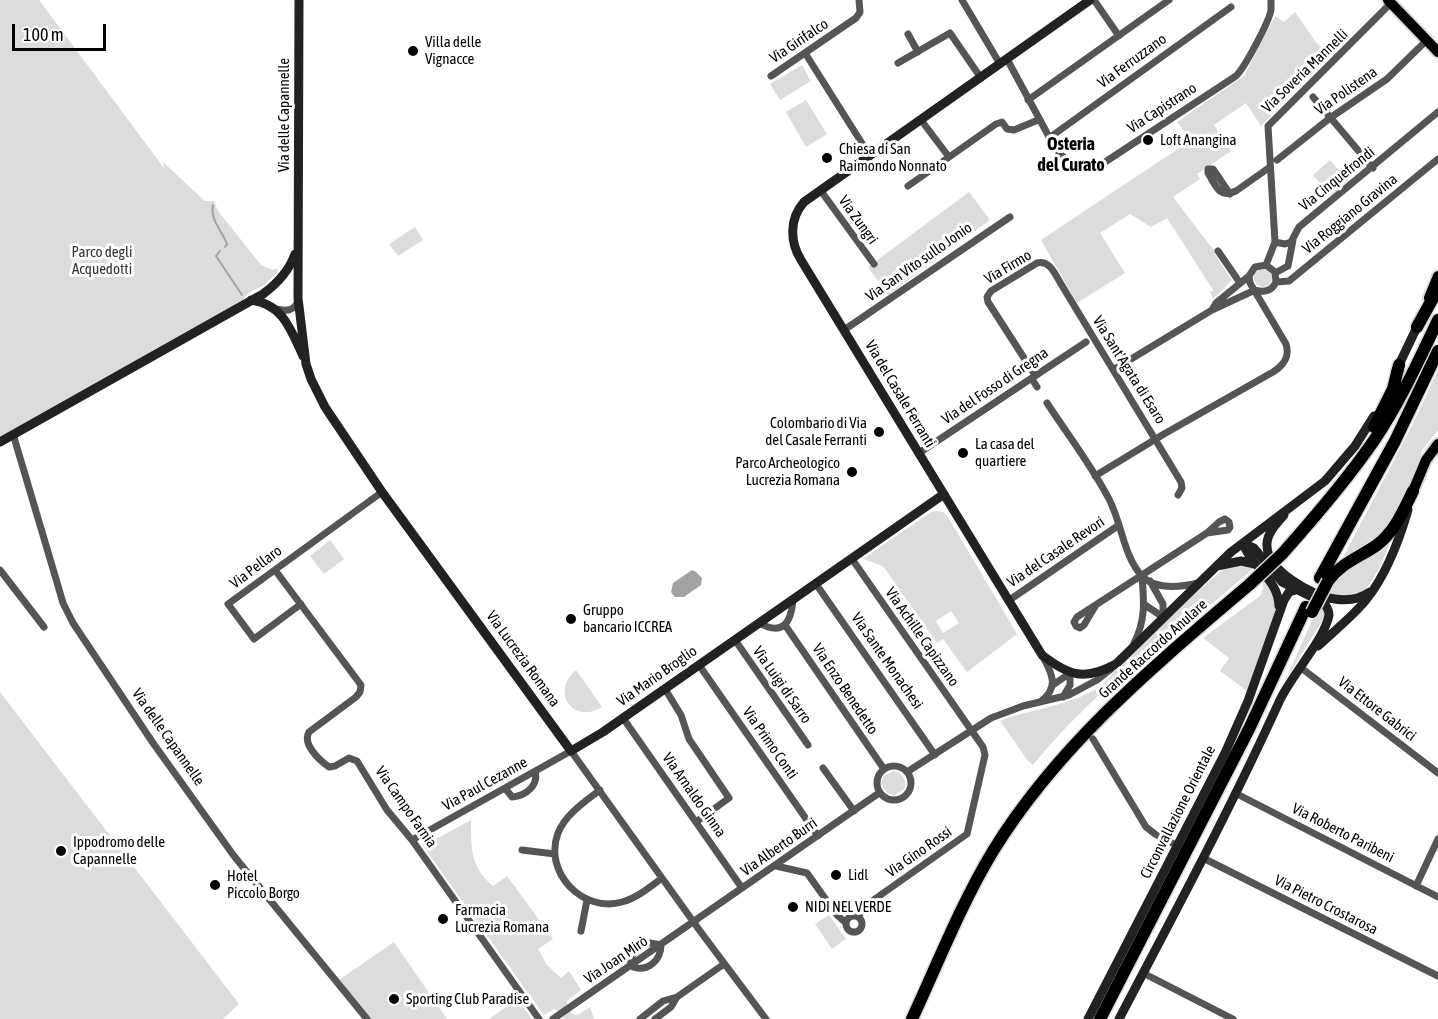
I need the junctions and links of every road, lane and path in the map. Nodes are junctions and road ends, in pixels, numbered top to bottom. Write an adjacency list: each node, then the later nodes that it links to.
1 (299, 0): 36 (street, Via delle Capannelle)
2 (859, 0): 14 (street, Via Girifalco)
3 (962, 0): 15 (street)
4 (1089, 0): 10 (street); 15 (street, Via del Casale Ferranti)
5 (1169, 0): 10 (street)
6 (1271, 0): 25 (street, Via Capistrano)
7 (1390, 2): 11 (main road); 30 (street, Via Soveria Mannelli)
8 (1231, 7): 25 (street, Via Ferruzzano)
9 (908, 34): 12 (street)
10 (1119, 36): 20 (street)
11 (1427, 40): 13 (main road); 22 (street, Via Polistena)
12 (918, 52): 16 (street); 18 (street)
13 (1438, 52)
14 (806, 53): 17 (street, Via Girifalco); 26 (street)
15 (1003, 62): 18 (street, Via del Casale Ferranti); 20 (street, Via Capistrano)
16 (898, 63)
17 (771, 76)
18 (981, 78): 23 (street, Via del Casale Ferranti)
19 (1313, 97): 22 (street)
20 (1028, 100): 24 (street, Via Capistrano)
21 (1438, 112): 31 (street, Via Cinquefrondi)
22 (1330, 118): 29 (street, Via Polistena); 31 (street)
23 (921, 120): 26 (street, Via del Casale Ferranti); 27 (street)
24 (1038, 120): 25 (street, Via Capistrano); 27 (street)
25 (1049, 138)
26 (870, 156): 33 (street, Via del Casale Ferranti)
27 (949, 157): 32 (street)
28 (1438, 159): 47 (street, Via Roggiano Gravina)
29 (1277, 160)
30 (1270, 167): 34 (street); 38 (street, Via Soveria Mannelli)
31 (1373, 168): 37 (street, Via Cinquefrondi)
32 (908, 186)
33 (821, 191): 41 (street, Via Zungri); 59 (street, Via del Casale Ferranti)
34 (1230, 194)
35 (1010, 217): 59 (street, Via San Vito sullo Jonio)
36 (300, 231): 48 (street, Via delle Capannelle); 52 (street, Via delle Capannelle)
37 (1293, 240): 38 (street); 43 (street)
38 (1275, 242): 42 (street)
39 (1218, 251): 46 (street)
40 (1044, 262): 64 (street, Via Sant'Agata di Esaro); 65 (street, Via Firmo)
41 (874, 264)
42 (1263, 265): 43 (street); 44 (street)
43 (1275, 273): 47 (street)
44 (1249, 276): 46 (street); 50 (street)
45 (1438, 276): 58 (main road)
46 (1240, 282): 55 (street)
47 (1276, 282): 51 (street)
48 (275, 285): 52 (street); 53 (street, Via delle Capannelle); 54 (street)
49 (1438, 289): 58 (highway)
50 (1255, 290): 51 (street); 55 (street); 56 (street)
51 (1270, 290): 56 (street)
52 (298, 298): 54 (street); 62 (street, Via Lucrezia Romana)
53 (251, 300): 54 (street); 68 (street, Via delle Capannelle)
54 (276, 309): 62 (street)
55 (1212, 310): 64 (street)
56 (1268, 312): 69 (street)
57 (1438, 320): 73 (highway, Grande Raccordo Anulare)
58 (1417, 327): 63 (street)
59 (844, 330): 72 (street, Via del Casale Ferranti)
60 (1086, 342): 65 (street, Via del Fosso di Gregna)
61 (1438, 351): 91 (highway)
62 (306, 364): 76 (street, Via Lucrezia Romana)
63 (1399, 365): 73 (highway); 81 (street)
64 (1113, 370): 69 (street, Via Sant'Agata di Esaro)
65 (1033, 377): 66 (street); 72 (street, Via del Fosso di Gregna)
66 (1037, 387)
67 (1047, 403): 74 (street)
68 (13, 434): 70 (street, Via delle Capannelle); 157 (street, Via delle Capannelle)
69 (1155, 439): 74 (street); 78 (street, Via Sant'Agata di Esaro)
70 (0, 442)
71 (1438, 444): 75 (main road)
72 (919, 453): 77 (street, Via del Casale Ferranti)
73 (1356, 466): 163 (highway, Grande Raccordo Anulare, bridge)
74 (1095, 477): 82 (street)
75 (1413, 491): 91 (highway); 95 (street)
76 (382, 492): 89 (street, Via Pellaro); 123 (street, Via Lucrezia Romana)
77 (944, 494): 79 (street, Via Mario Broglio); 80 (street, Via del Casale Ferranti)
78 (1178, 495)
79 (933, 502): 80 (street); 85 (street, Via Mario Broglio)
80 (952, 508): 98 (street, Via del Casale Ferranti)
81 (1287, 511): 84 (street); 95 (street)
82 (1119, 525): 90 (street); 98 (street, Via del Casale Revori)
83 (1208, 533): 90 (street)
84 (1243, 543): 86 (street); 87 (street); 96 (street)
85 (852, 559): 94 (street, Via Mario Broglio); 120 (street, Via Achille Capizzano)
86 (1255, 564): 87 (street); 102 (street)
87 (1215, 567): 93 (street)
88 (0, 570): 106 (street)
89 (275, 570): 99 (street, Via Campo Farnia); 99 (street, Via Pellaro)
90 (1142, 576): 92 (street); 100 (street); 101 (street)
91 (1324, 579): 139 (highway)
92 (1150, 581): 93 (street); 103 (street)
93 (1198, 583): 103 (street)
94 (816, 584): 97 (street, Via Mario Broglio); 124 (street, Via Sante Monachesi)
95 (1374, 589): 110 (street)
96 (1296, 590): 102 (street); 110 (street)
97 (793, 600): 104 (street, Via Mario Broglio); 105 (street)
98 (1008, 601): 109 (street, Via del Casale Ferranti)
99 (301, 604): 138 (street, Via Campo Farnia)
100 (1095, 605)
101 (1144, 605): 103 (street); 108 (street)
102 (1279, 612): 139 (street, Circonvallazione Orientale)
103 (1163, 617): 108 (street)
104 (759, 623): 105 (street); 107 (street, Via Mario Broglio)
105 (785, 625): 126 (street, Via Enzo Benedetto)
106 (44, 627)
107 (735, 640): 112 (street, Via Mario Broglio); 122 (street, Via Luigi di Sarro)
108 (1131, 650): 111 (street)
109 (1042, 655): 114 (street, Via del Casale Ferranti); 115 (street)
110 (1307, 655): 113 (street)
111 (1116, 664): 114 (street); 117 (street)
112 (699, 665): 116 (street, Via Mario Broglio); 136 (street, Via Primo Conti)
113 (1300, 667): 129 (street, Via Ettore Gabrici); 133 (street)
114 (1070, 673): 115 (street); 117 (street)
115 (1053, 685): 118 (street)
116 (665, 689): 119 (street, Via Mario Broglio); 135 (street)
117 (1063, 697): 118 (street)
118 (1039, 702): 120 (street)
119 (624, 718): 123 (street, Via Mario Broglio); 135 (street, Via Arnaldo Ginna)
120 (970, 730): 124 (street); 149 (street, Via Gino Rossi)
121 (1093, 739): 139 (street)
122 (808, 746)
123 (571, 751): 127 (street, Via Paul Cezanne); 131 (street, Via Lucrezia Romana)
124 (934, 755): 128 (street)
125 (824, 768): 134 (street)
126 (884, 769): 128 (street); 132 (street)
127 (535, 771): 130 (street, Via Paul Cezanne); 130 (street)
128 (907, 772): 132 (street)
129 (1438, 773)
130 (505, 789): 138 (street, Via Paul Cezanne)
131 (600, 790): 141 (street); 144 (street, Via Lucrezia Romana)
132 (879, 793): 134 (street, Via Alberto Burri)
133 (1235, 793): 142 (street); 145 (street, Via Roberto Paribeni)
134 (854, 811): 136 (street, Via Alberto Burri)
135 (696, 822): 146 (street, Via Arnaldo Ginna)
136 (818, 836): 143 (street, Via Alberto Burri)
137 (1438, 839): 145 (street)
138 (412, 840): 158 (street, Via Campo Farnia)
139 (1183, 847): 164 (street, Circonvallazione Orientale); 165 (highway)
140 (522, 850): 141 (street)
141 (555, 854): 148 (street)
142 (1203, 858): 154 (street); 155 (street, Via Pietro Crostarosa)
143 (776, 866): 146 (street, Via Alberto Burri); 151 (street)
144 (662, 878): 148 (street); 150 (street, Via Lucrezia Romana)
145 (1416, 886): 147 (street, Via Roberto Paribeni)
146 (742, 888): 150 (street, Via Alberto Burri)
147 (1438, 897)
148 (587, 900): 152 (street)
149 (858, 917): 151 (street, Via Gino Rossi); 151 (street, Via Gino Rossi)
150 (694, 923): 153 (street, Via Lucrezia Romana); 159 (street, Via Joan Mirò)
151 (846, 923)
152 (581, 931)
153 (723, 964): 156 (street); 162 (street, Via Lucrezia Romana)
154 (1143, 974): 166 (street); 167 (street)
155 (1438, 976)
156 (677, 997): 160 (street); 161 (street)
157 (367, 1019)
158 (539, 1019)
159 (553, 1019)
160 (640, 1019)
161 (655, 1019)
162 (766, 1019)
163 (912, 1019)
164 (1088, 1019)
165 (1100, 1019)
166 (1119, 1019)
167 (1233, 1019)

